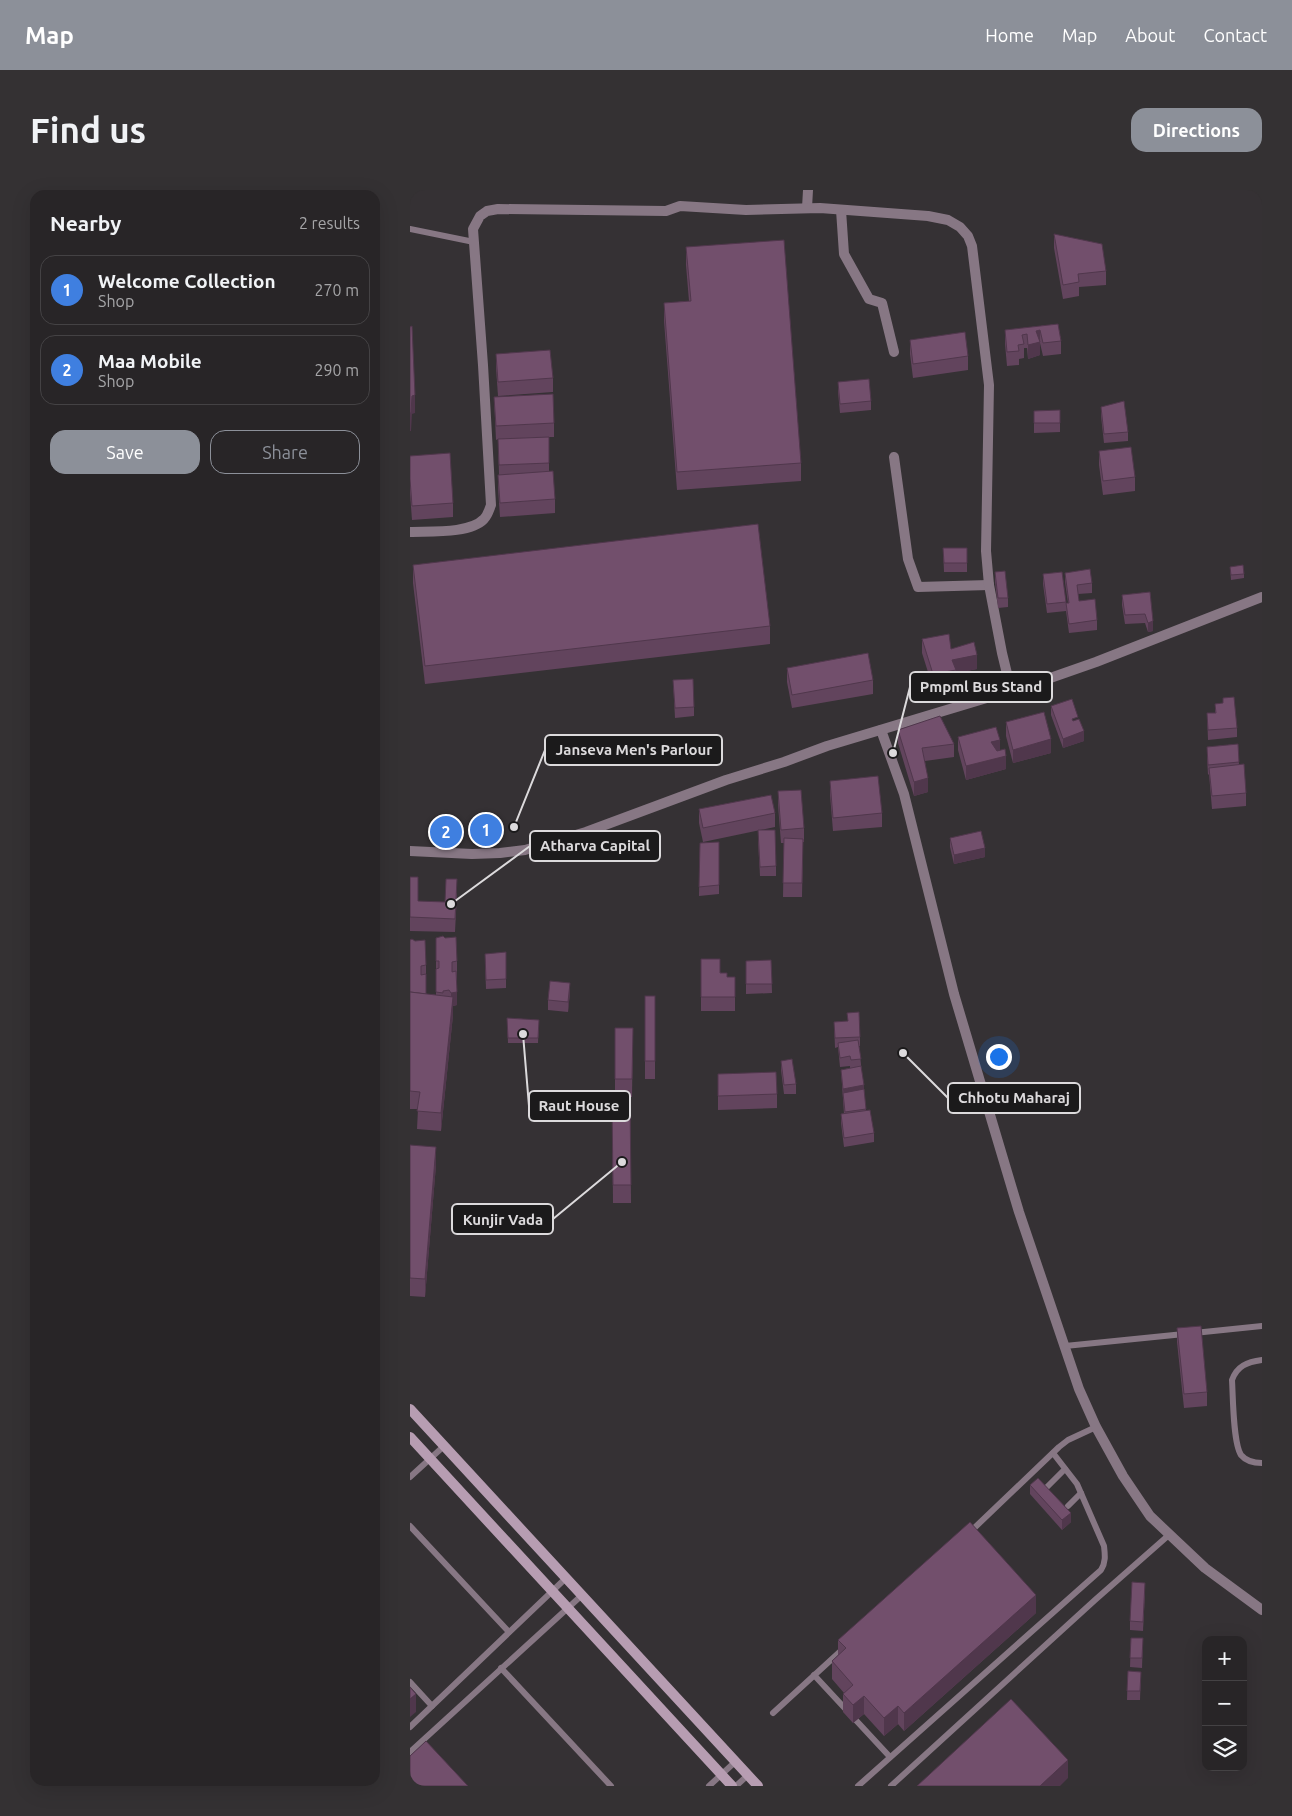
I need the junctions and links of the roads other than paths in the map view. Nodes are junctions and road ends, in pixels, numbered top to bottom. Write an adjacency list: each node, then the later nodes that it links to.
1 (808, 190): 2 (street)
2 (807, 208): 3 (street); 5 (street)
3 (841, 210): 6 (street); 9 (street)
4 (410, 229): 5 (lane)
5 (474, 242): 8 (street)
6 (894, 352)
7 (894, 456): 9 (street)
8 (410, 532)
9 (989, 585): 11 (street)
10 (1262, 597): 11 (street)
11 (1011, 690): 12 (street)
12 (880, 730): 13 (street); 15 (street)
13 (410, 851)
14 (1262, 1326): 15 (lane)
15 (1064, 1346): 18 (street)
16 (1262, 1360): 23 (lane)
17 (410, 1409): 20 (main road)
18 (1096, 1427): 21 (lane); 30 (street)
19 (410, 1437): 22 (main road)
20 (444, 1446): 22 (lane); 32 (main road)
21 (1053, 1453): 24 (lane); 31 (lane)
22 (430, 1458): 25 (lane); 33 (main road)
23 (1262, 1463)
24 (1065, 1468): 26 (lane); 27 (lane)
25 (410, 1477)
26 (1046, 1488)
27 (1081, 1494): 28 (lane); 46 (lane)
28 (1068, 1506)
29 (410, 1526): 37 (lane)
30 (1170, 1534): 36 (street); 56 (lane)
31 (961, 1540)
32 (566, 1578): 33 (lane); 34 (main road)
33 (552, 1591): 35 (main road); 37 (lane)
34 (581, 1596): 35 (lane); 47 (main road)
35 (568, 1608): 39 (lane); 48 (main road)
36 (1262, 1610)
37 (509, 1632): 42 (lane)
38 (851, 1641): 40 (lane)
39 (501, 1668): 45 (lane); 50 (lane)
40 (814, 1675): 43 (lane); 46 (lane)
41 (410, 1682): 42 (lane)
42 (432, 1706): 44 (lane)
43 (773, 1713)
44 (410, 1726)
45 (410, 1752)
46 (890, 1757): 55 (lane)
47 (735, 1762): 48 (lane); 49 (main road)
48 (721, 1774): 51 (lane); 52 (main road)
49 (748, 1775): 53 (lane); 54 (main road)
50 (610, 1786)
51 (709, 1786)
52 (732, 1786)
53 (736, 1786)
54 (758, 1786)
55 (858, 1786)
56 (892, 1786)

